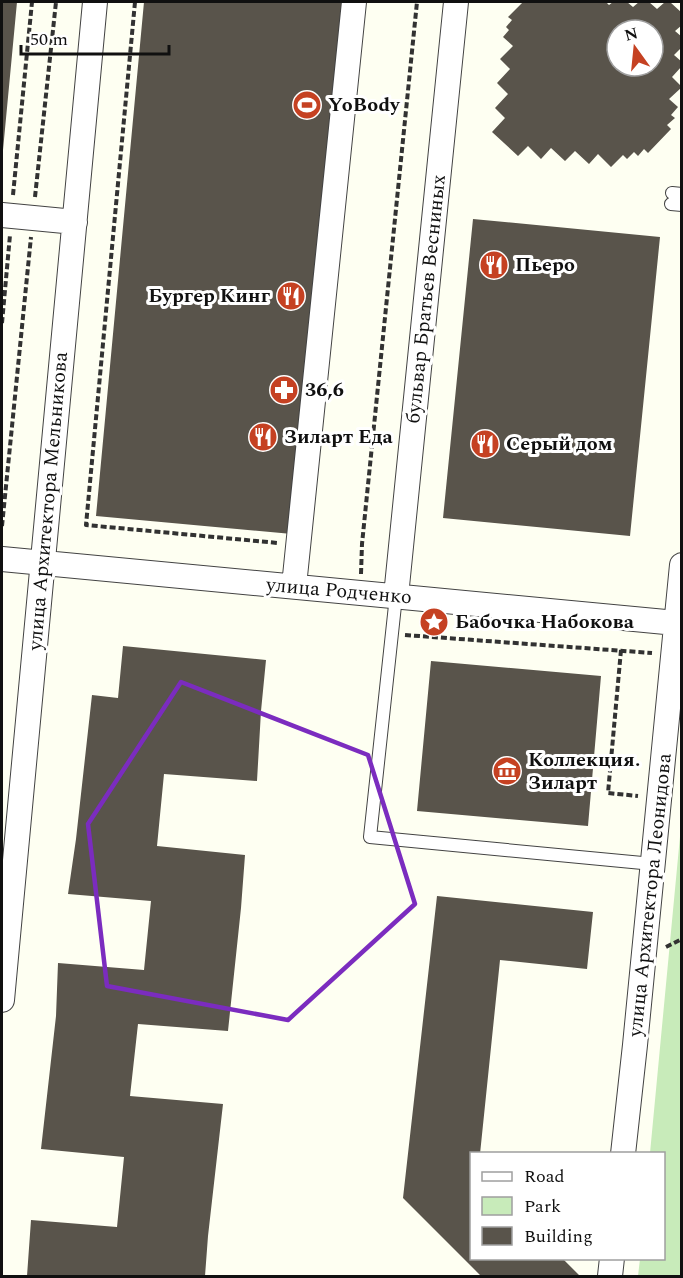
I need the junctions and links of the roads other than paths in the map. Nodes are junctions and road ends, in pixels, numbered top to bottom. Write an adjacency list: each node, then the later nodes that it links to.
1 (95, 2): 5 (street, улица Архитектора Мельникова)
2 (354, 2): 9 (street)
3 (456, 2): 10 (street, бульвар Братьев Весниных)
4 (15, 217): 5 (street)
5 (75, 222): 7 (street, улица Архитектора Мельникова)
6 (2, 559): 7 (street, улица Родченко)
7 (43, 562): 9 (street, улица Родченко); 13 (street, улица Архитектора Мельникова)
8 (681, 565): 11 (street, улица Архитектора Леонидова)
9 (294, 586): 10 (street, улица Родченко)
10 (396, 596): 11 (street, улица Родченко); 12 (lane)
11 (676, 623): 12 (street, улица Архитектора Леонидова)
12 (653, 864): 15 (street, улица Архитектора Леонидова)
13 (6, 908): 14 (street, улица Архитектора Мельникова)
14 (2, 1000)
15 (623, 1152)
16 (612, 1260): 17 (street)
17 (610, 1276)

